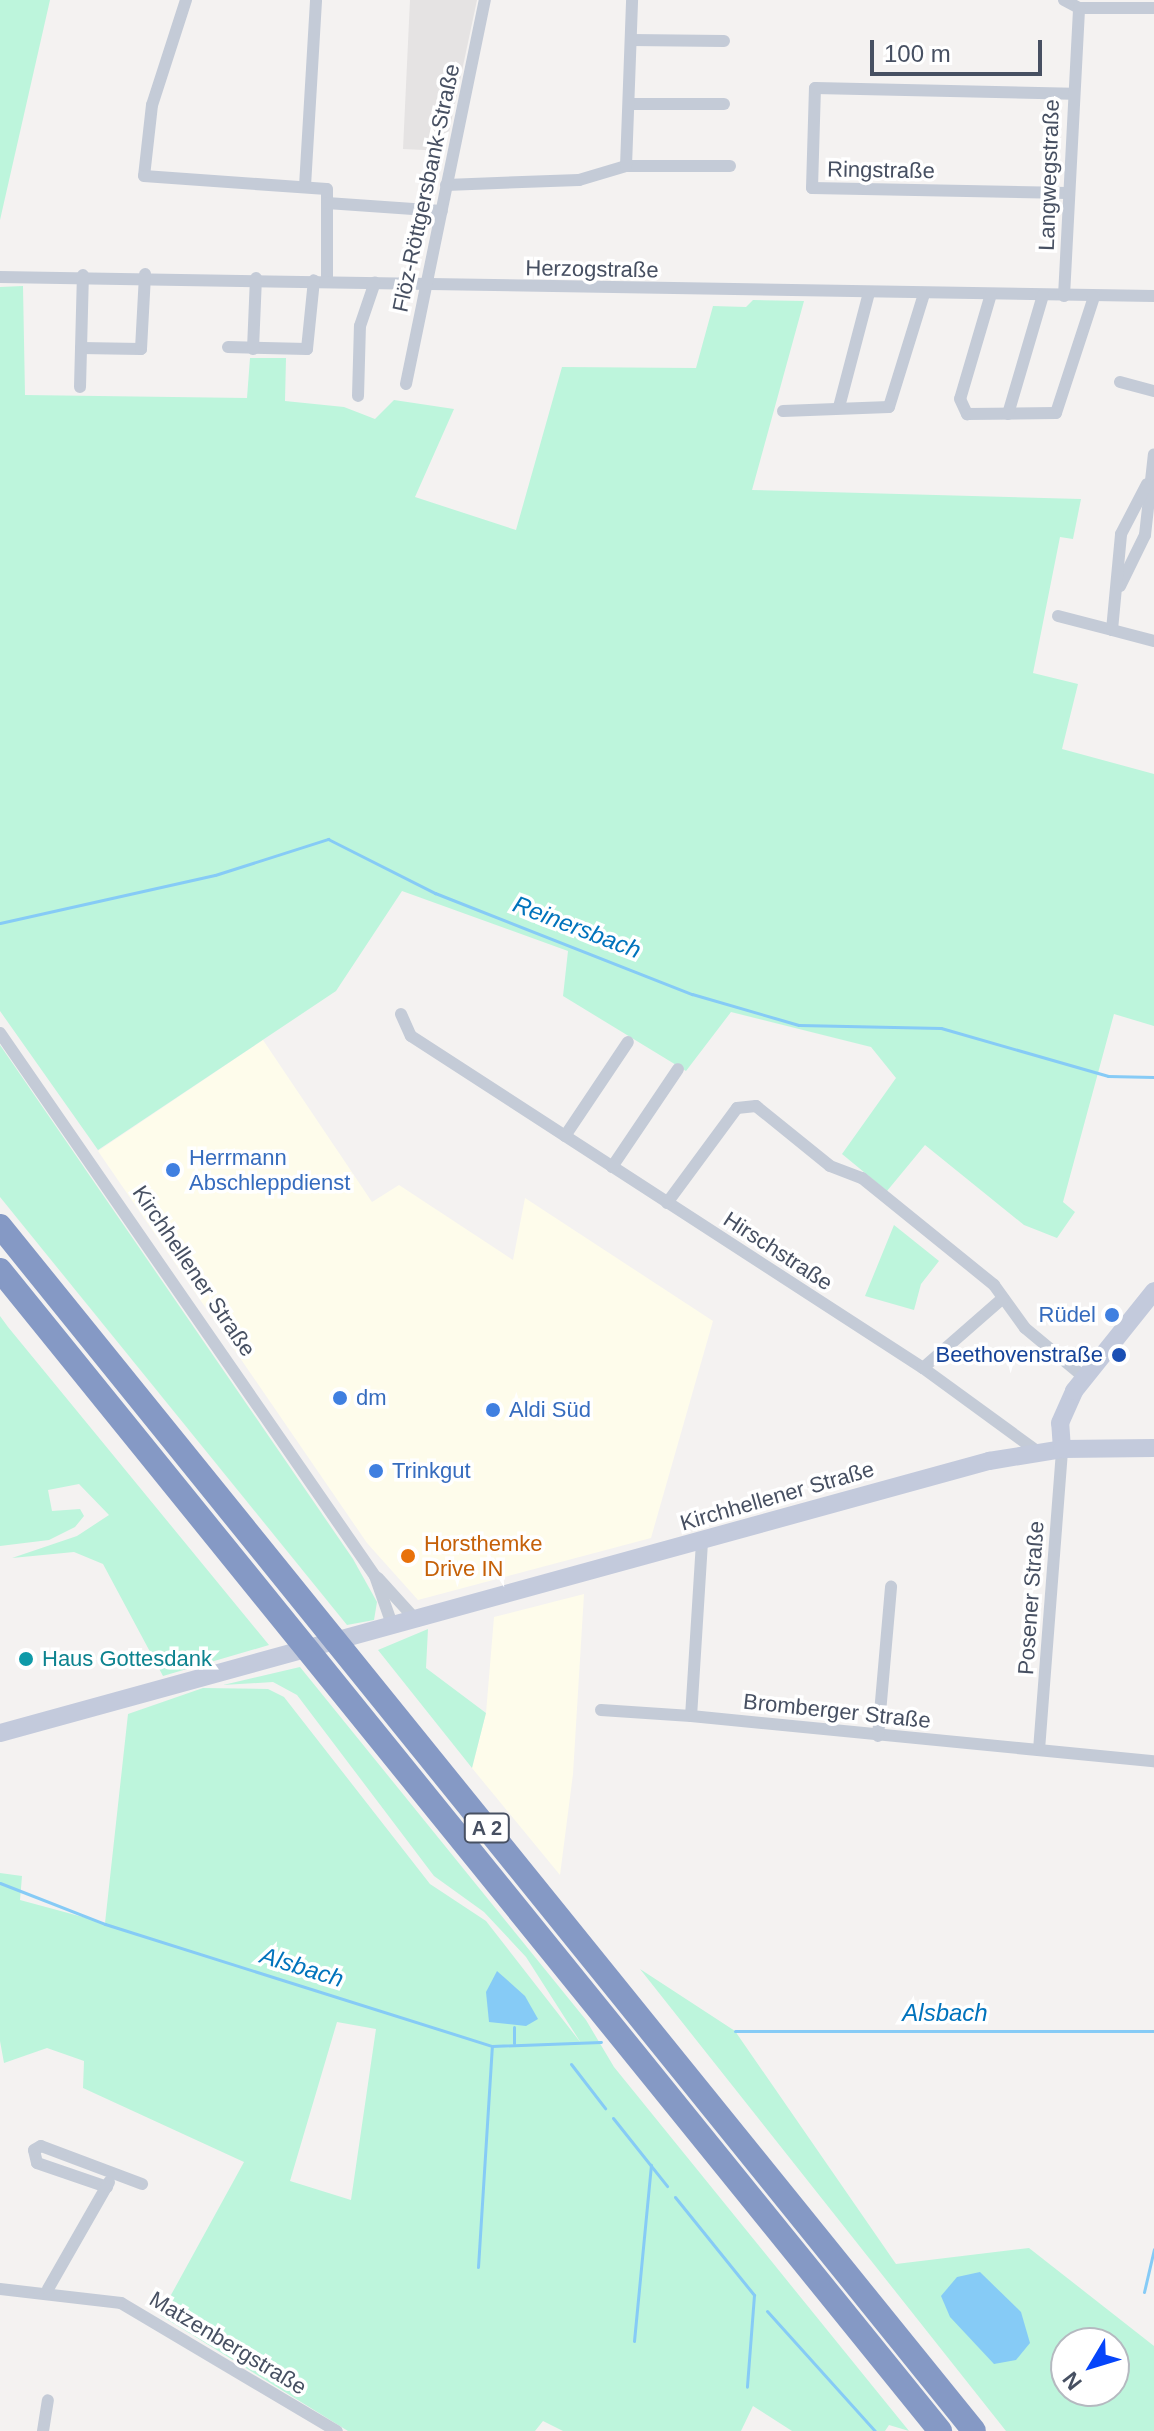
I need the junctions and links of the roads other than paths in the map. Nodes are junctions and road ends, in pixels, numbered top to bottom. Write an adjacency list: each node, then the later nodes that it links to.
1 (186, 0): 16 (street)
2 (316, 0): 16 (street)
3 (485, 0): 15 (street, Flöz-Röttgersbank-Straße)
4 (632, 0): 8 (street)
5 (1064, 0): 6 (street)
6 (1079, 8): 7 (street); 10 (street, Langwegstraße)
7 (1154, 8)
8 (631, 40): 9 (street); 11 (street)
9 (724, 41)
10 (1072, 94): 17 (street, Langwegstraße); 17 (street, Ringstraße)
11 (629, 104): 12 (street); 13 (street)
12 (724, 104)
13 (626, 166): 14 (street); 15 (street)
14 (730, 166)
15 (446, 185): 19 (street, Flöz-Röttgersbank-Straße)
16 (305, 186): 18 (street)
17 (1068, 193): 31 (street, Langwegstraße)
18 (327, 203): 19 (street); 24 (street)
19 (442, 211): 26 (street, Flöz-Röttgersbank-Straße)
20 (145, 274): 21 (street, Herzogstraße); 23 (street, Herzogstraße); 35 (street)
21 (83, 275): 22 (street, Herzogstraße); 35 (street)
22 (0, 277)
23 (256, 278): 24 (street, Herzogstraße); 36 (street)
24 (321, 280): 25 (street, Herzogstraße); 36 (street)
25 (375, 282): 26 (street, Herzogstraße); 41 (street)
26 (426, 285): 27 (street, Herzogstraße); 38 (street, Flöz-Röttgersbank-Straße)
27 (869, 293): 28 (street, Herzogstraße); 42 (street)
28 (924, 294): 29 (street, Herzogstraße); 42 (street)
29 (991, 294): 30 (street, Herzogstraße); 44 (street)
30 (1043, 295): 31 (street, Herzogstraße); 44 (street)
31 (1064, 296): 33 (street, Herzogstraße)
32 (1154, 296): 33 (street, Herzogstraße)
33 (1094, 297): 44 (street)
34 (228, 347): 36 (street)
35 (81, 348): 39 (street)
36 (253, 349)
37 (1120, 382): 40 (street)
38 (406, 384)
39 (80, 387)
40 (1154, 391)
41 (358, 396)
42 (839, 407): 43 (street)
43 (783, 411)
44 (1008, 414)
45 (1154, 454): 46 (street)
46 (1147, 484): 47 (street); 47 (street)
47 (1120, 586): 49 (street)
48 (1058, 616): 49 (street)
49 (1112, 630): 50 (street)
50 (1154, 641)
51 (401, 1014): 55 (street, Hirschstraße)
52 (0, 1033): 68 (street, Kirchhellener Straße)
53 (628, 1042): 55 (street)
54 (678, 1069): 56 (street)
55 (565, 1136): 56 (street, Hirschstraße)
56 (612, 1167): 57 (street, Hirschstraße)
57 (667, 1203): 61 (street); 62 (street, Hirschstraße)
58 (0, 1226): 87 (highway, A 2)
59 (0, 1270): 86 (highway, A 2)
60 (1154, 1291): 63 (main road)
61 (1003, 1298): 62 (street); 63 (street)
62 (923, 1368): 66 (street, Hirschstraße)
63 (1085, 1378): 65 (main road)
64 (1154, 1448): 65 (main road, Kirchhellener Straße)
65 (1062, 1449): 66 (main road, Kirchhellener Straße); 76 (street, Posener Straße)
66 (1037, 1451): 67 (main road, Kirchhellener Straße)
67 (702, 1542): 70 (main road, Kirchhellener Straße); 73 (street)
68 (375, 1576): 70 (street, Kirchhellener Straße); 71 (street, Kirchhellener Straße)
69 (891, 1587): 75 (street)
70 (417, 1621): 71 (main road, Kirchhellener Straße)
71 (393, 1627): 74 (main road, Kirchhellener Straße)
72 (601, 1710): 73 (street, Bromberger Straße)
73 (691, 1716): 75 (street, Bromberger Straße)
74 (0, 1733)
75 (878, 1736): 76 (street, Bromberger Straße)
76 (1039, 1750): 77 (street, Bromberger Straße)
77 (1154, 1761)
78 (114, 2172): 79 (street); 80 (street); 80 (street)
79 (142, 2184)
80 (107, 2187): 82 (street)
81 (0, 2289): 82 (street, Matzenbergstraße)
82 (48, 2289): 85 (street, Matzenbergstraße)
83 (48, 2400): 84 (street)
84 (43, 2431)
85 (337, 2431)
86 (940, 2431)
87 (974, 2431)

